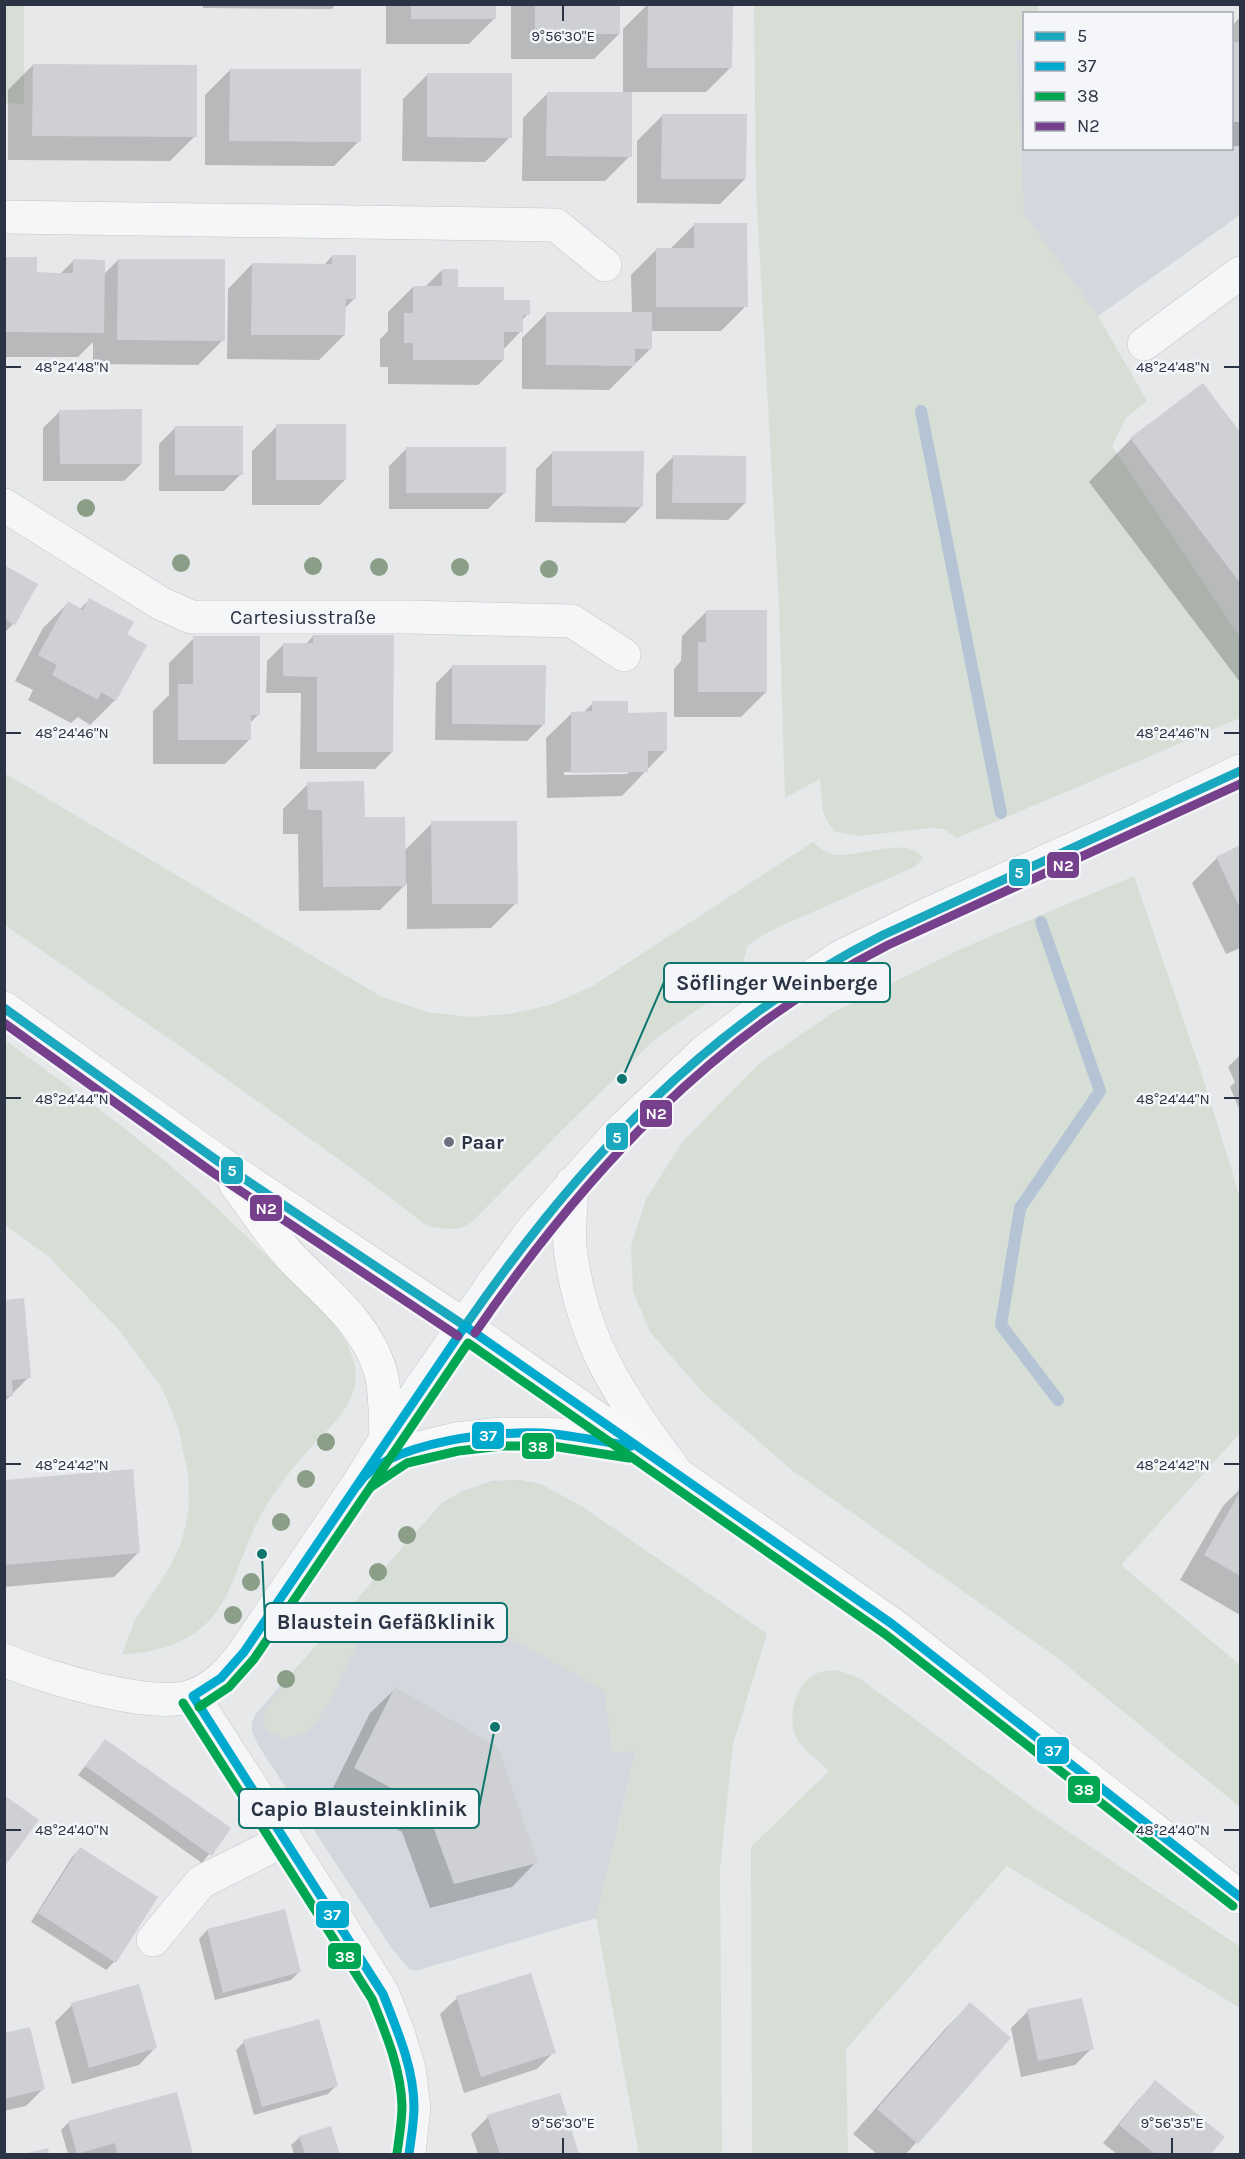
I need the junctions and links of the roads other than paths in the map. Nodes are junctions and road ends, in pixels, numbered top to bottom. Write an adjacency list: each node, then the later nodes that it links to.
1 (4, 217): 2 (street)
2 (605, 265)
3 (1240, 273): 4 (street)
4 (1144, 344)
5 (4, 505): 6 (street, Cartesiusstraße)
6 (624, 655)
7 (1240, 771): 10 (street)
8 (4, 1008): 9 (main road)
9 (219, 1162): 11 (main road); 12 (main road)
10 (572, 1183): 11 (street); 14 (street)
11 (465, 1326): 12 (street); 13 (main road)
12 (386, 1438): 15 (street)
13 (639, 1448): 14 (main road); 15 (main road)
14 (680, 1476): 19 (main road)
15 (362, 1478): 17 (street)
16 (8, 1670): 17 (street)
17 (193, 1696): 18 (street)
18 (286, 1839): 20 (street); 21 (street)
19 (1240, 1897)
20 (153, 1940)
21 (409, 2154)

